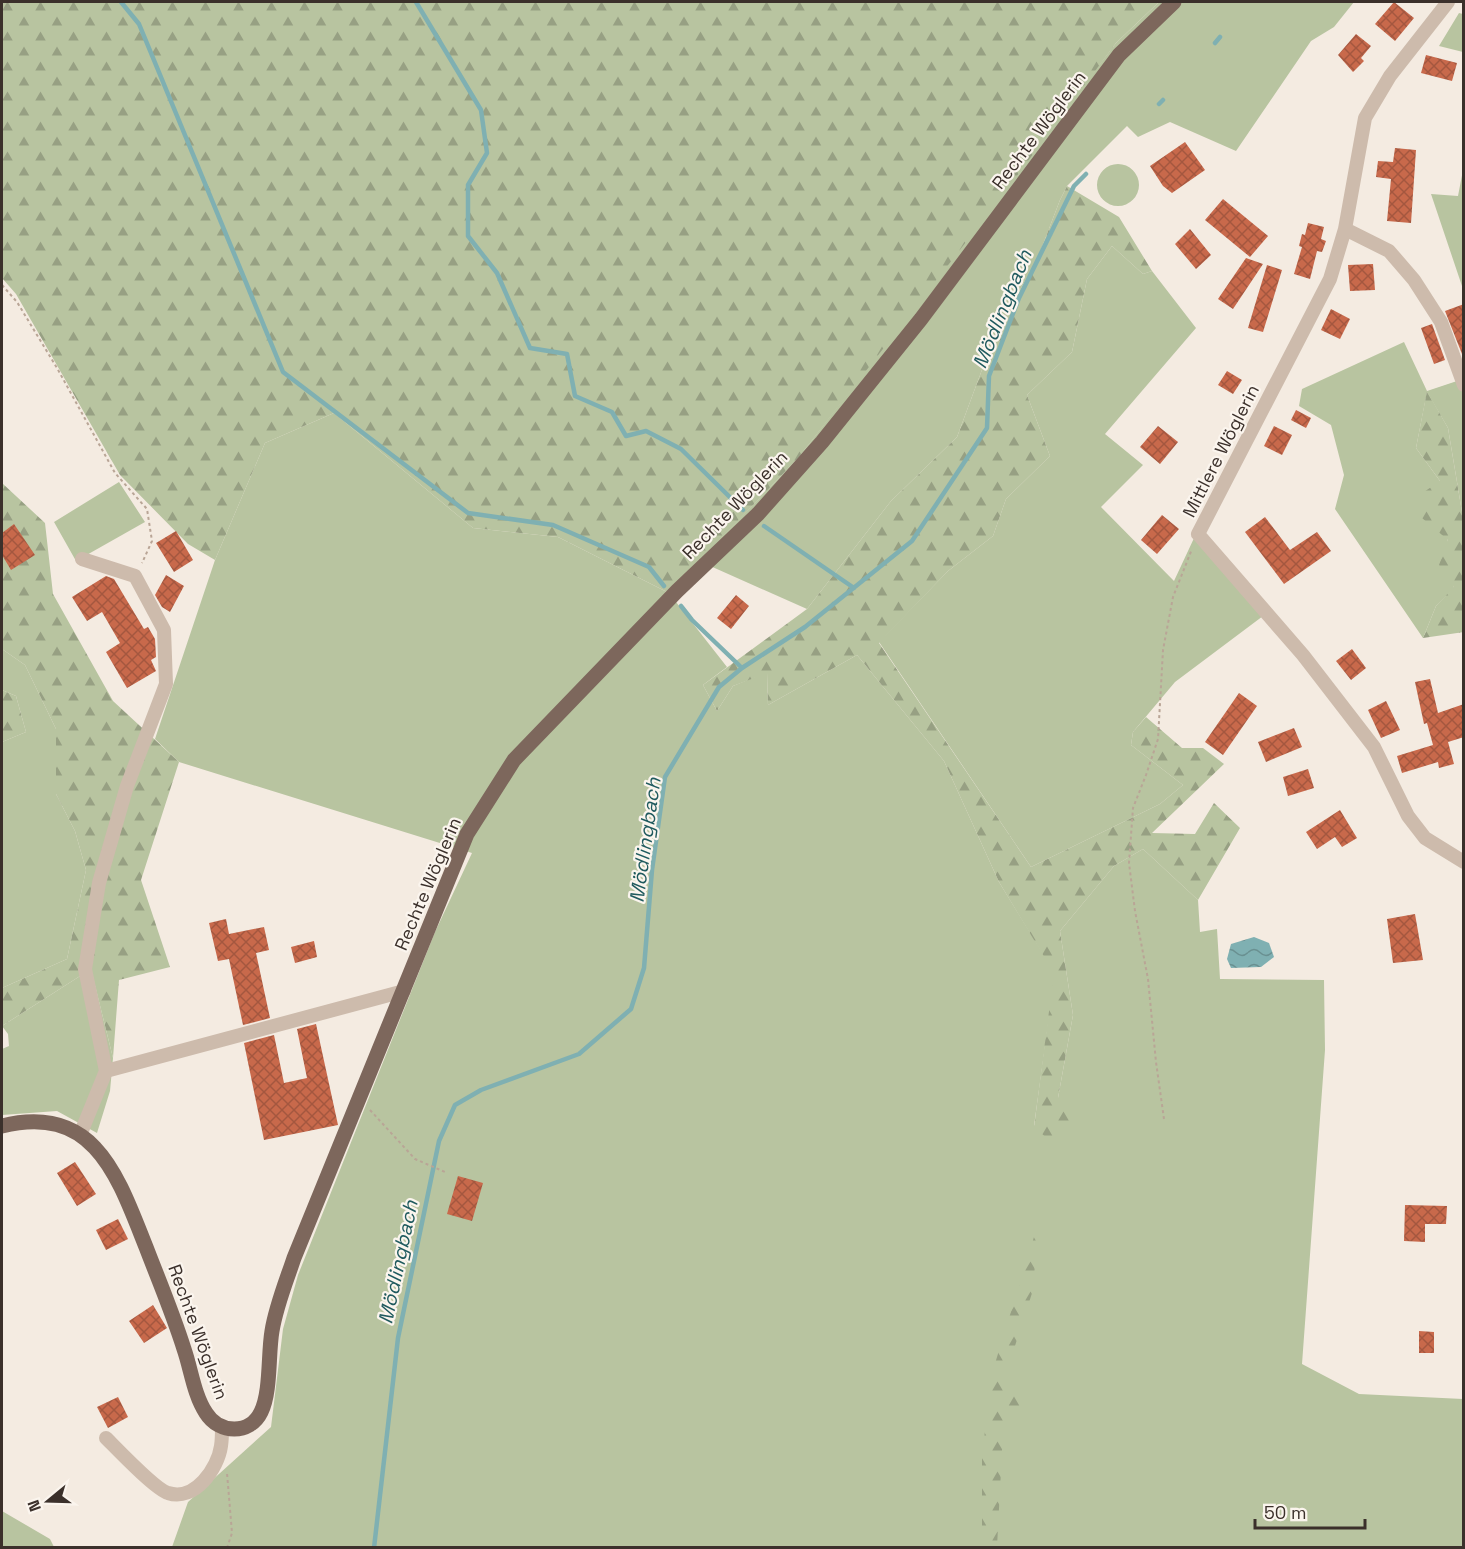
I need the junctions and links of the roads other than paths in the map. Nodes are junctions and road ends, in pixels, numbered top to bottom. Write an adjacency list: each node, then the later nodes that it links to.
1 (1174, 2): 7 (main road, Rechte Wöglerin)
2 (1448, 2): 3 (street, Mittlere Wöglerin)
3 (1345, 229): 4 (street); 6 (street, Mittlere Wöglerin)
4 (1464, 385)
5 (82, 559): 8 (street)
6 (1464, 862)
7 (404, 991): 8 (street); 11 (main road, Rechte Wöglerin)
8 (106, 1071): 10 (street)
9 (2, 1126): 10 (main road, Rechte Wöglerin)
10 (80, 1135): 11 (main road, Rechte Wöglerin)
11 (222, 1427): 12 (street)
12 (106, 1438)

